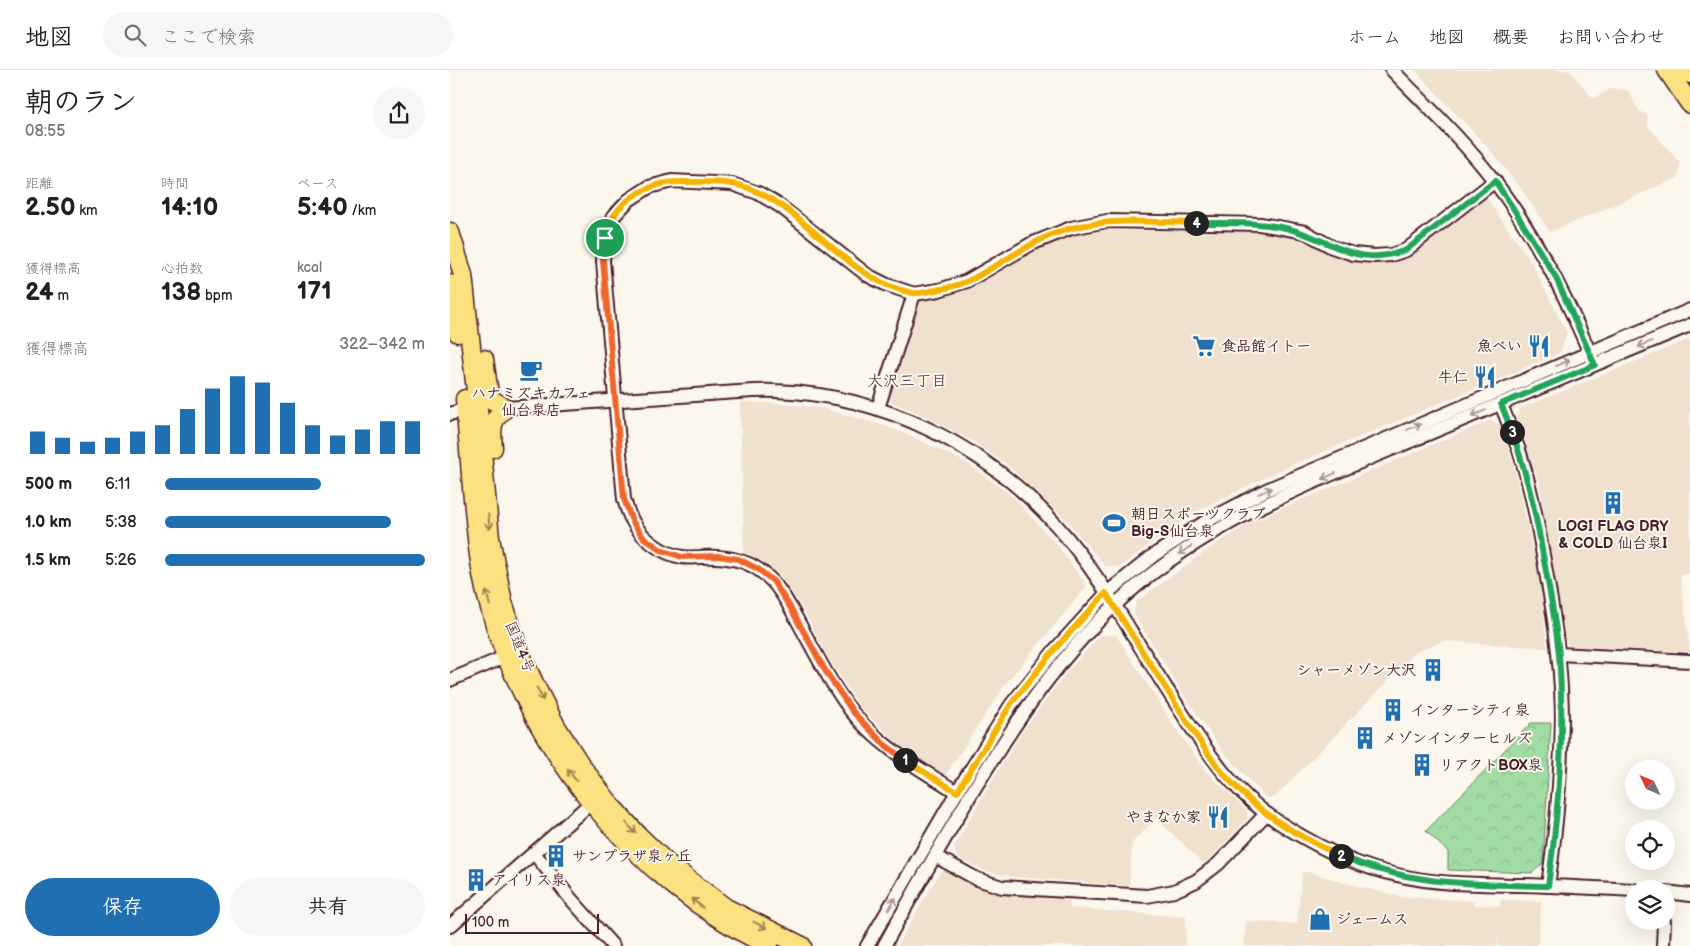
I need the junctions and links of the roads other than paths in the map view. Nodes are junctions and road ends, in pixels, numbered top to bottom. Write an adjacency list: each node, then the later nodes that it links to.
1 (1392, 70): 6 (street)
2 (1667, 70): 5 (highway)
3 (1687, 70): 4 (highway)
4 (1690, 74)
5 (1690, 104)
6 (1495, 181): 9 (street); 12 (street)
7 (450, 232): 8 (highway, 国道4号)
8 (456, 280): 16 (highway); 18 (highway, 国道4号); 19 (highway, 国道4号)
9 (914, 294): 14 (street); 17 (street)
10 (1690, 310): 12 (street)
11 (1690, 325): 13 (street, one-way to 13)
12 (1589, 352): 13 (street); 20 (street, one-way to 12)
13 (1595, 365): 15 (street)
14 (615, 400): 16 (street); 17 (street); 26 (street)
15 (1501, 404): 21 (street, one-way to 21); 23 (street)
16 (506, 408): 19 (highway)
17 (878, 408): 20 (street)
18 (458, 411): 22 (highway, 国道4号, one-way to 18)
19 (486, 495): 22 (highway, 国道4号, one-way to 22)
20 (1106, 593): 21 (street); 26 (street)
21 (1114, 606): 28 (street); 30 (street)
22 (513, 654): 25 (street); 27 (highway, 国道4号, one-way to 22); 39 (highway, 国道4号, one-way to 39)
23 (1559, 654): 24 (street); 31 (street)
24 (1690, 661)
25 (450, 680)
26 (957, 792): 40 (street, one-way to 26)
27 (592, 802): 29 (street); 38 (highway, 国道4号, one-way to 27)
28 (1266, 814): 30 (street); 31 (street)
29 (534, 853): 35 (street); 37 (street)
30 (935, 856): 41 (street)
31 (1548, 886): 32 (street)
32 (1625, 890)
33 (1675, 893): 34 (street)
34 (1690, 895)
35 (450, 926)
36 (1664, 930): 42 (street)
37 (613, 946)
38 (769, 946)
39 (802, 946)
40 (867, 946)
41 (884, 946)
42 (1663, 946)

